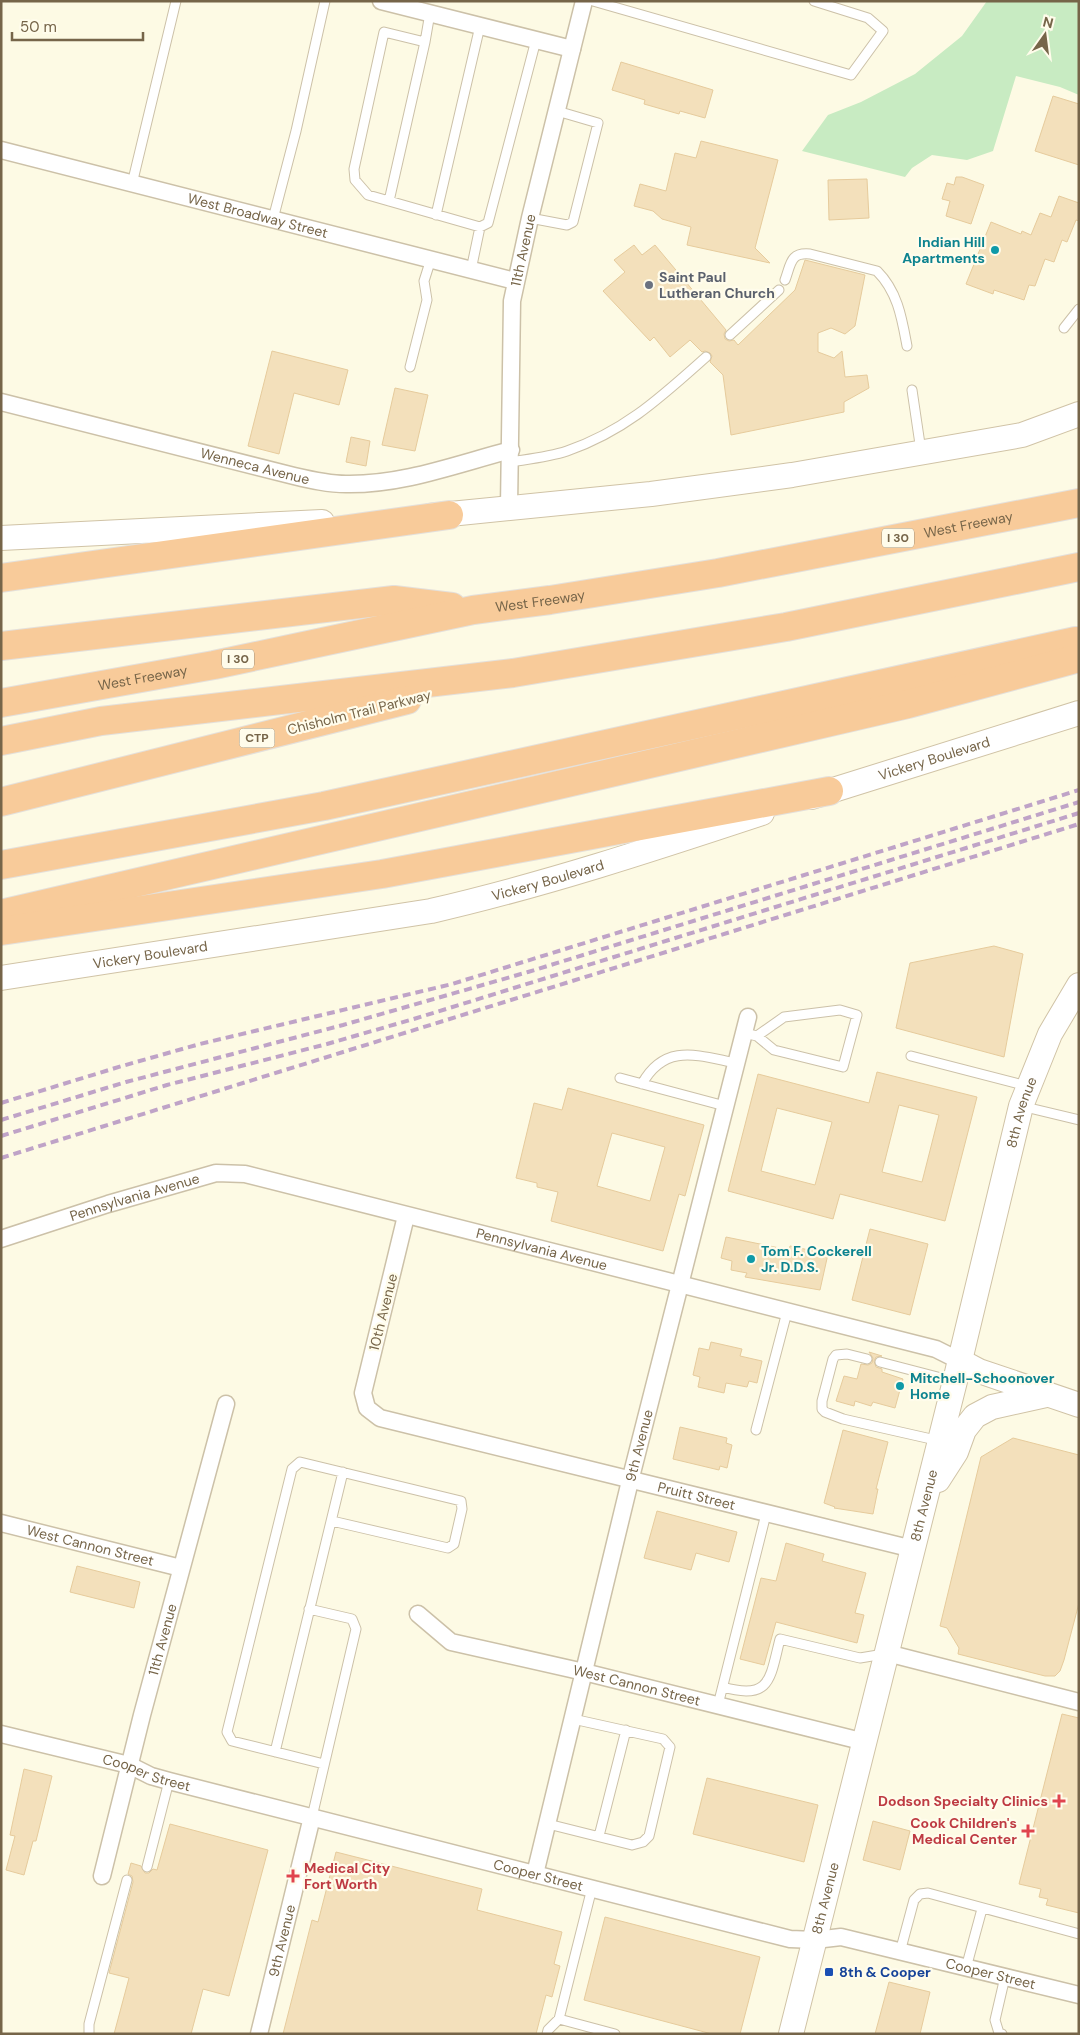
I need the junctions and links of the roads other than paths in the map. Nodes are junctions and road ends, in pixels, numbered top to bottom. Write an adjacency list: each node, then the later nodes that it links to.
1 (176, 1): 14 (lane)
2 (325, 1): 18 (lane)
3 (381, 1): 7 (street)
4 (584, 1): 11 (street, 11th Avenue)
5 (593, 1): 6 (lane)
6 (814, 1)
7 (430, 13): 8 (street); 10 (lane)
8 (480, 26): 9 (street); 16 (lane)
9 (536, 40): 11 (street); 19 (lane)
10 (425, 42): 15 (lane); 15 (lane)
11 (572, 49): 12 (street, 11th Avenue)
12 (557, 111): 17 (street, 11th Avenue); 17 (lane)
13 (1, 150): 14 (street, West Broadway Street)
14 (132, 184): 18 (street, West Broadway Street)
15 (389, 201): 16 (lane)
16 (436, 215): 19 (lane)
17 (530, 218): 23 (street, 11th Avenue)
18 (273, 219): 20 (street, West Broadway Street)
19 (480, 227): 21 (lane)
20 (431, 259): 21 (street, West Broadway Street); 30 (lane)
21 (471, 270): 23 (street, West Broadway Street)
22 (785, 280): 28 (lane)
23 (515, 281): 37 (street, 11th Avenue)
24 (779, 290): 27 (lane)
25 (1079, 309): 26 (lane)
26 (1064, 328)
27 (730, 335)
28 (907, 346)
29 (706, 357): 37 (lane)
30 (410, 367)
31 (912, 390): 36 (lane)
32 (1, 402): 37 (street, Wenneca Avenue)
33 (1079, 414): 35 (main road)
34 (1079, 426): 35 (main road)
35 (1022, 435): 36 (main road)
36 (921, 453): 39 (main road)
37 (510, 456): 39 (street, 11th Avenue)
38 (1079, 503): 44 (highway, West Freeway / I 30)
39 (509, 507): 40 (main road)
40 (449, 515): 41 (main road); 43 (highway)
41 (1, 538)
42 (1079, 568): 48 (highway)
43 (1, 578)
44 (473, 610): 46 (highway); 49 (highway, West Freeway / I 30)
45 (1079, 640): 54 (highway)
46 (1, 646)
47 (1079, 658): 55 (highway)
48 (513, 673): 51 (highway); 53 (highway, Chisholm Trail Parkway / CTP)
49 (1, 703)
50 (1079, 713): 52 (main road, Vickery Boulevard)
51 (1, 741)
52 (829, 791): 55 (highway); 58 (main road, Vickery Boulevard)
53 (1, 802)
54 (1, 865)
55 (86, 905): 56 (highway); 57 (highway)
56 (1, 914)
57 (1, 931)
58 (1, 978)
59 (1079, 985): 65 (main road, 8th Avenue)
60 (749, 1029): 60 (lane); 62 (street, 9th Avenue)
61 (911, 1056): 65 (lane)
62 (736, 1063): 64 (lane); 66 (street, 9th Avenue)
63 (620, 1078): 64 (lane)
64 (642, 1084): 66 (lane)
65 (1024, 1096): 67 (lane); 74 (main road, 8th Avenue)
66 (725, 1106): 70 (street, 9th Avenue)
67 (1079, 1120)
68 (406, 1216): 69 (street, Pennsylvania Avenue); 70 (street, Pennsylvania Avenue); 78 (street, 10th Avenue)
69 (1, 1239)
70 (680, 1285): 71 (street, Pennsylvania Avenue); 82 (street, 9th Avenue)
71 (787, 1312): 74 (street, Pennsylvania Avenue); 79 (lane)
72 (867, 1359): 80 (lane)
73 (880, 1362): 74 (lane)
74 (957, 1371): 75 (main road, Pennsylvania Avenue); 80 (main road, 8th Avenue)
75 (1046, 1395): 77 (main road, Pennsylvania Avenue); 83 (main road)
76 (226, 1404): 88 (street, 11th Avenue)
77 (1079, 1405)
78 (367, 1408): 82 (street, Pruitt Street)
79 (756, 1430)
80 (940, 1441): 83 (main road, 8th Avenue)
81 (343, 1472): 85 (lane); 85 (lane); 100 (lane)
82 (630, 1481): 84 (street, Pruitt Street); 92 (street, 9th Avenue)
83 (926, 1498): 87 (main road, 8th Avenue)
84 (766, 1514): 87 (street, Pruitt Street); 93 (lane)
85 (332, 1521): 89 (lane)
86 (1, 1523): 88 (street, West Cannon Street)
87 (913, 1550): 91 (main road, 8th Avenue)
88 (181, 1568): 102 (street, 11th Avenue)
89 (309, 1609): 100 (lane); 101 (lane)
90 (418, 1614): 92 (street, West Cannon Street)
91 (887, 1653): 93 (lane); 94 (street); 99 (main road, 8th Avenue)
92 (584, 1672): 95 (street, West Cannon Street); 96 (street, 9th Avenue)
93 (722, 1686): 95 (lane)
94 (1079, 1702)
95 (718, 1705): 99 (street, West Cannon Street)
96 (573, 1719): 97 (lane); 105 (street, 9th Avenue)
97 (626, 1730): 106 (lane); 106 (lane)
98 (1, 1734): 102 (street, Cooper Street)
99 (865, 1742): 114 (main road, 8th Avenue)
100 (275, 1752): 101 (lane)
101 (324, 1764): 104 (lane)
102 (129, 1765): 103 (street, Cooper Street); 109 (street, 11th Avenue)
103 (169, 1781): 104 (street, Cooper Street); 107 (lane)
104 (312, 1817): 108 (street, Cooper Street); 121 (street, 9th Avenue)
105 (548, 1824): 106 (lane); 108 (street, 9th Avenue)
106 (599, 1836)
107 (143, 1866)
108 (535, 1874): 111 (street, Cooper Street)
109 (102, 1876)
110 (127, 1880): 120 (lane)
111 (592, 1888): 114 (street, Cooper Street); 119 (lane)
112 (982, 1909): 113 (lane); 115 (lane); 116 (lane)
113 (1079, 1934)
114 (815, 1940): 115 (street, Cooper Street); 124 (main road, 8th Avenue)
115 (900, 1952): 116 (street, Cooper Street)
116 (966, 1968): 117 (street, Cooper Street)
117 (1005, 1977): 118 (street, Cooper Street); 125 (lane)
118 (1079, 1995)
119 (559, 2019): 122 (lane); 123 (lane)
120 (89, 2034)
121 (259, 2034)
122 (546, 2034)
123 (615, 2034)
124 (791, 2034)
125 (1002, 2034)

